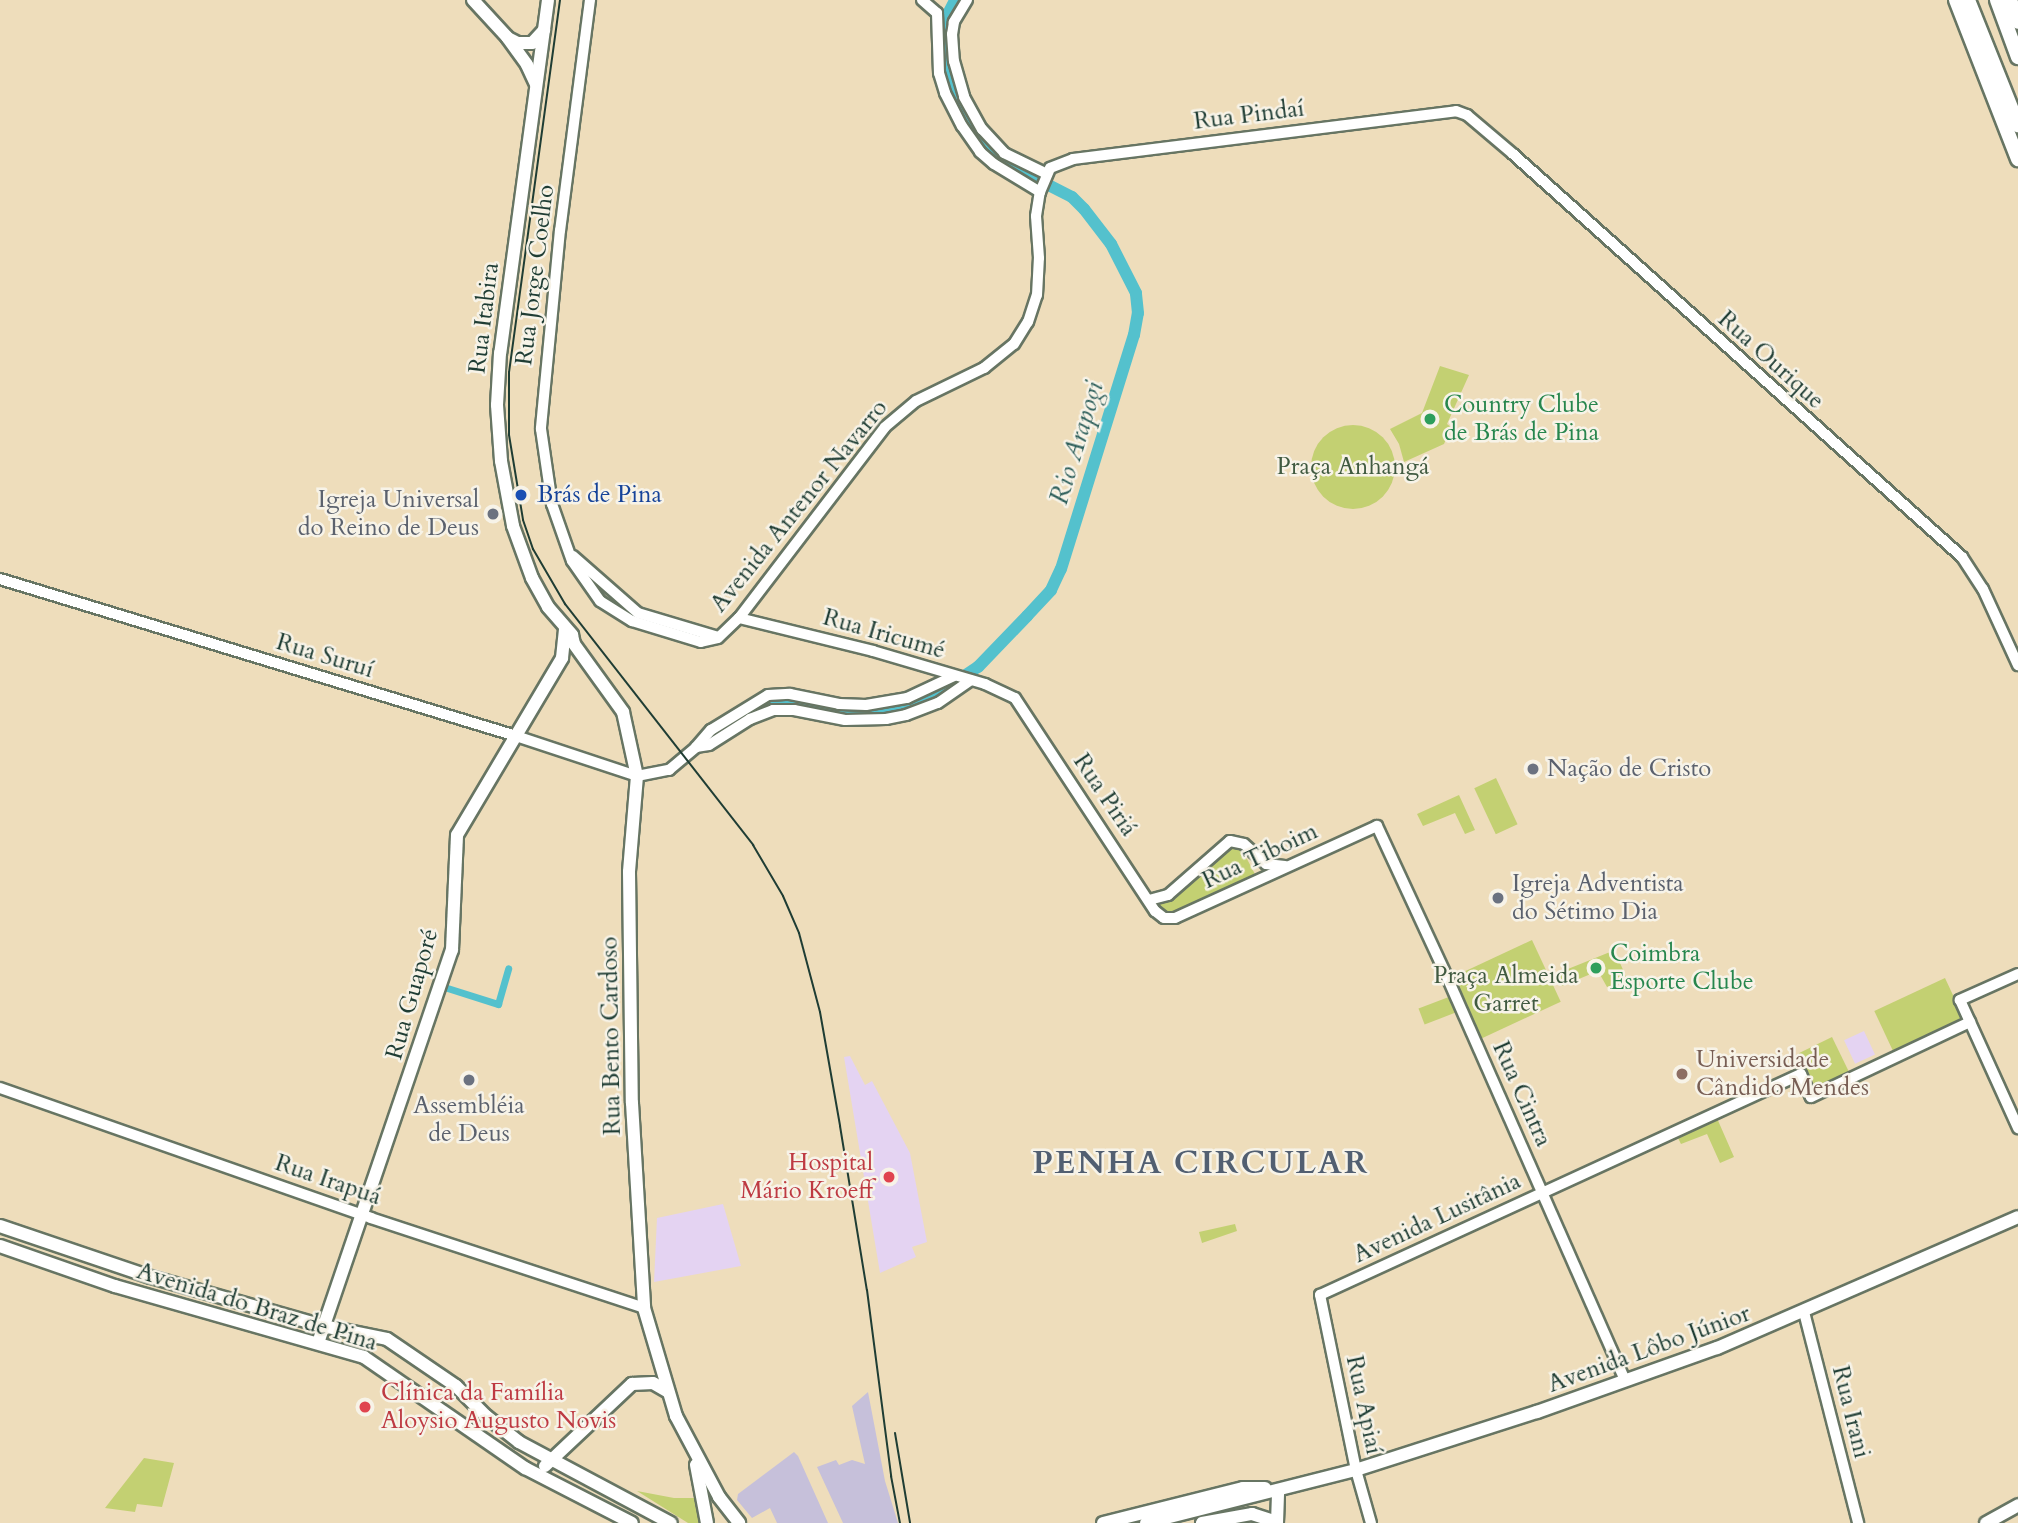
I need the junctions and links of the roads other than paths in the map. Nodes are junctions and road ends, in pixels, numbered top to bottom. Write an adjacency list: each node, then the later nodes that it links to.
1 (473, 0): 13 (main road)
2 (548, 0): 11 (main road, Rua Itabira)
3 (590, 0): 21 (street, Rua Jorge Coelho)
4 (922, 0): 20 (street)
5 (967, 0): 20 (street)
6 (1956, 0): 12 (highway)
7 (1968, 0): 17 (highway)
8 (1997, 0): 14 (highway)
9 (2010, 0): 10 (highway)
10 (2018, 22)
11 (544, 30): 13 (main road); 15 (main road, Rua Itabira)
12 (1968, 32): 18 (highway); 19 (highway)
13 (507, 37): 15 (main road)
14 (2018, 57)
15 (537, 88): 24 (main road, Rua Itabira)
16 (1462, 112): 20 (street, Rua Pindaí); 27 (street, Rua Ourique)
17 (2018, 125)
18 (2018, 140)
19 (2018, 159)
20 (1044, 183): 23 (street, Avenida Antenor Navarro)
21 (569, 552): 23 (street, Avenida Antenor Navarro)
22 (0, 579): 30 (street, Rua Suruí)
23 (739, 618): 28 (street, Rua Iricumé)
24 (565, 628): 25 (main road, Rua Bento Cardoso); 26 (main road, Rua Guaporé)
25 (581, 653): 26 (main road); 32 (main road, Rua Bento Cardoso)
26 (562, 658): 30 (main road, Rua Guaporé)
27 (2018, 665)
28 (962, 678): 29 (street, Rua Iricumé); 31 (street); 31 (street)
29 (1015, 698): 37 (street, Rua Piriá)
30 (516, 736): 32 (street, Rua Suruí); 44 (main road, Rua Guaporé)
31 (696, 747): 32 (street)
32 (637, 776): 49 (main road, Rua Bento Cardoso)
33 (1377, 826): 35 (street, Rua Tiboim); 43 (street, Rua Cintra)
34 (1255, 857): 35 (street); 36 (street); 37 (street)
35 (1288, 866): 36 (street, Rua Tiboim)
36 (1249, 886): 38 (street, Rua Tiboim)
37 (1149, 900): 38 (street, Rua Piriá)
38 (1159, 916)
39 (2018, 974): 40 (street)
40 (1970, 1022): 42 (street); 43 (street, Avenida Lusitânia)
41 (0, 1088): 44 (street, Rua Irapuá)
42 (2018, 1128)
43 (1542, 1192): 48 (street, Avenida Lusitânia); 53 (street, Rua Cintra)
44 (363, 1215): 49 (street, Rua Irapuá); 51 (main road, Rua Guaporé)
45 (2018, 1217): 50 (main road, Avenida Lôbo Júnior)
46 (0, 1226): 51 (main road, Avenida do Braz de Pina)
47 (0, 1246): 52 (main road, Avenida do Braz de Pina)
48 (1320, 1295): 57 (street, Rua Apiaí)
49 (644, 1308): 54 (main road, Rua Bento Cardoso)
50 (1804, 1312): 53 (main road, Avenida Lôbo Júnior); 70 (street, Rua Irani)
51 (323, 1326): 52 (main road, Rua Guaporé); 56 (main road, Avenida do Braz de Pina)
52 (318, 1343): 58 (main road, Avenida do Braz de Pina)
53 (1625, 1380): 57 (main road, Avenida Lôbo Júnior)
54 (667, 1391): 55 (main road, Rua Bento Cardoso); 56 (main road)
55 (694, 1455): 63 (main road); 64 (main road)
56 (549, 1461): 58 (main road); 62 (main road, Avenida do Braz de Pina)
57 (1356, 1470): 59 (main road, Avenida Lôbo Júnior); 69 (street, Rua Apiaí)
58 (538, 1475): 61 (main road, Avenida do Braz de Pina)
59 (1280, 1489): 65 (main road, Avenida Lôbo Júnior); 66 (main road, Avenida Lôbo Júnior); 68 (main road)
60 (2018, 1505): 71 (main road)
61 (632, 1523)
62 (671, 1523)
63 (707, 1523)
64 (739, 1523)
65 (1103, 1523)
66 (1146, 1523)
67 (1202, 1523): 68 (main road)
68 (1277, 1523)
69 (1371, 1523)
70 (1858, 1523)
71 (1986, 1523)

